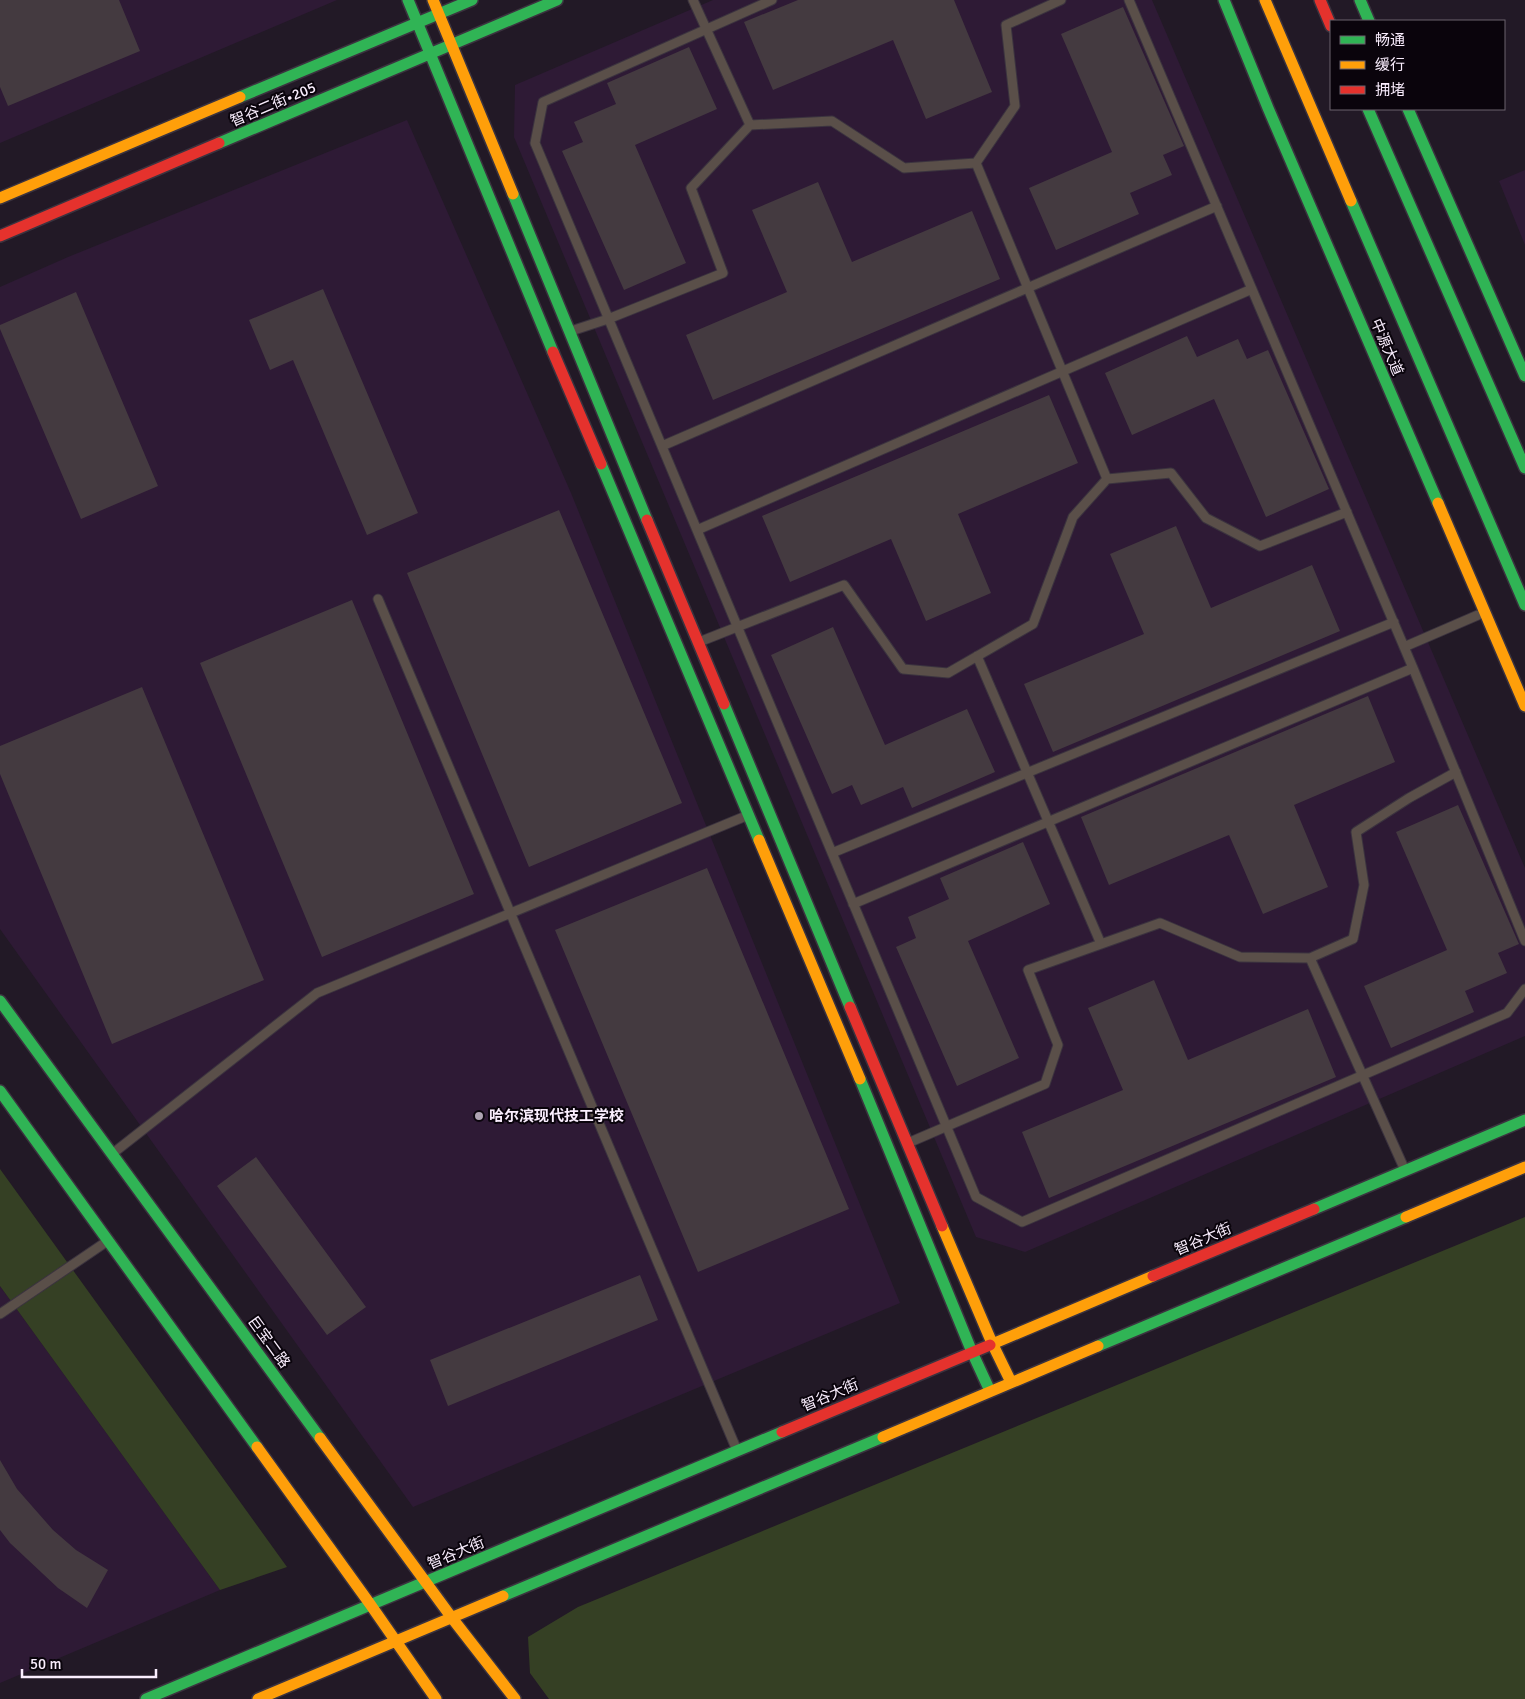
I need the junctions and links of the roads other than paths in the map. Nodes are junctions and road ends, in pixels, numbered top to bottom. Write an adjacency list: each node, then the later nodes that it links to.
1 (408, 0): 15 (main road)
2 (433, 0): 13 (main road)
3 (472, 0): 13 (main road, 智谷二街•205)
4 (557, 0): 18 (main road, 智谷二街•205)
5 (693, 0): 17 (lane)
6 (772, 0): 17 (lane)
7 (1061, 0): 23 (lane)
8 (1129, 0): 25 (lane)
9 (1224, 0): 47 (main road, 中源大道)
10 (1265, 0): 39 (main road, 中源大道)
11 (1320, 0): 16 (main road)
12 (1360, 0): 14 (main road)
13 (439, 14): 15 (main road, 智谷二街•205); 18 (main road)
14 (1369, 20)
15 (418, 24): 19 (main road); 24 (main road, 智谷二街•205)
16 (1330, 24)
17 (706, 29): 22 (lane); 29 (lane)
18 (451, 44): 19 (main road, 智谷二街•205); 30 (main road)
19 (429, 53): 26 (main road, 智谷二街•205); 30 (main road)
20 (1368, 110): 34 (main road)
21 (1408, 110): 32 (main road)
22 (750, 125): 23 (lane); 29 (lane)
23 (976, 163): 27 (lane)
24 (0, 198)
25 (1217, 206): 27 (lane); 28 (lane)
26 (0, 236)
27 (1028, 288): 31 (lane); 33 (lane)
28 (1252, 289): 31 (lane); 36 (lane)
29 (608, 318): 30 (lane); 33 (lane)
30 (558, 335): 43 (main road); 43 (main road)
31 (1062, 371): 35 (lane); 37 (lane)
32 (1525, 376)
33 (662, 446): 37 (lane)
34 (1525, 468)
35 (1107, 479): 36 (lane); 45 (lane)
36 (1346, 512): 41 (lane)
37 (696, 530): 42 (lane)
38 (378, 600): 54 (lane)
39 (1525, 605)
40 (1478, 615): 44 (lane)
41 (1394, 622): 44 (lane); 49 (lane)
42 (737, 627): 43 (lane); 45 (lane); 52 (lane)
43 (688, 646): 50 (main road); 64 (main road)
44 (1404, 647): 46 (lane)
45 (977, 656): 49 (lane)
46 (1413, 668): 48 (lane); 51 (lane)
47 (1525, 706)
48 (1456, 772): 55 (lane); 57 (lane)
49 (1028, 773): 51 (lane); 52 (lane)
50 (748, 815): 54 (lane); 65 (main road)
51 (1049, 822): 53 (lane); 56 (lane)
52 (832, 853): 53 (lane)
53 (854, 904): 63 (lane)
54 (510, 914): 66 (lane); 75 (lane)
55 (1525, 941)
56 (1101, 944): 57 (lane); 63 (lane)
57 (1310, 958): 60 (lane)
58 (1525, 989): 60 (lane)
59 (0, 1001): 66 (main road, 巨宝二路)
60 (1362, 1075): 63 (lane); 68 (lane)
61 (0, 1091): 69 (main road)
62 (1525, 1120): 68 (main road, 智谷大街)
63 (946, 1127): 64 (lane)
64 (907, 1144): 65 (lane); 71 (main road)
65 (890, 1151): 72 (main road)
66 (112, 1154): 76 (main road, 巨宝二路)
67 (1525, 1167): 73 (main road)
68 (1405, 1170): 71 (main road, 智谷大街)
69 (108, 1241): 70 (lane); 77 (main road)
70 (0, 1314)
71 (992, 1343): 72 (main road, 智谷大街); 73 (main road)
72 (972, 1352): 74 (main road); 75 (main road, 智谷大街)
73 (1011, 1382): 74 (main road)
74 (990, 1391): 78 (main road)
75 (737, 1450): 76 (main road, 智谷大街)
76 (426, 1582): 77 (main road, 智谷大街); 78 (main road, 巨宝二路)
77 (370, 1604): 79 (main road); 80 (main road, 智谷大街)
78 (452, 1618): 79 (main road); 83 (main road, 巨宝二路)
79 (395, 1642): 81 (main road); 82 (main road)
80 (146, 1699)
81 (258, 1699)
82 (436, 1699)
83 (515, 1699)

